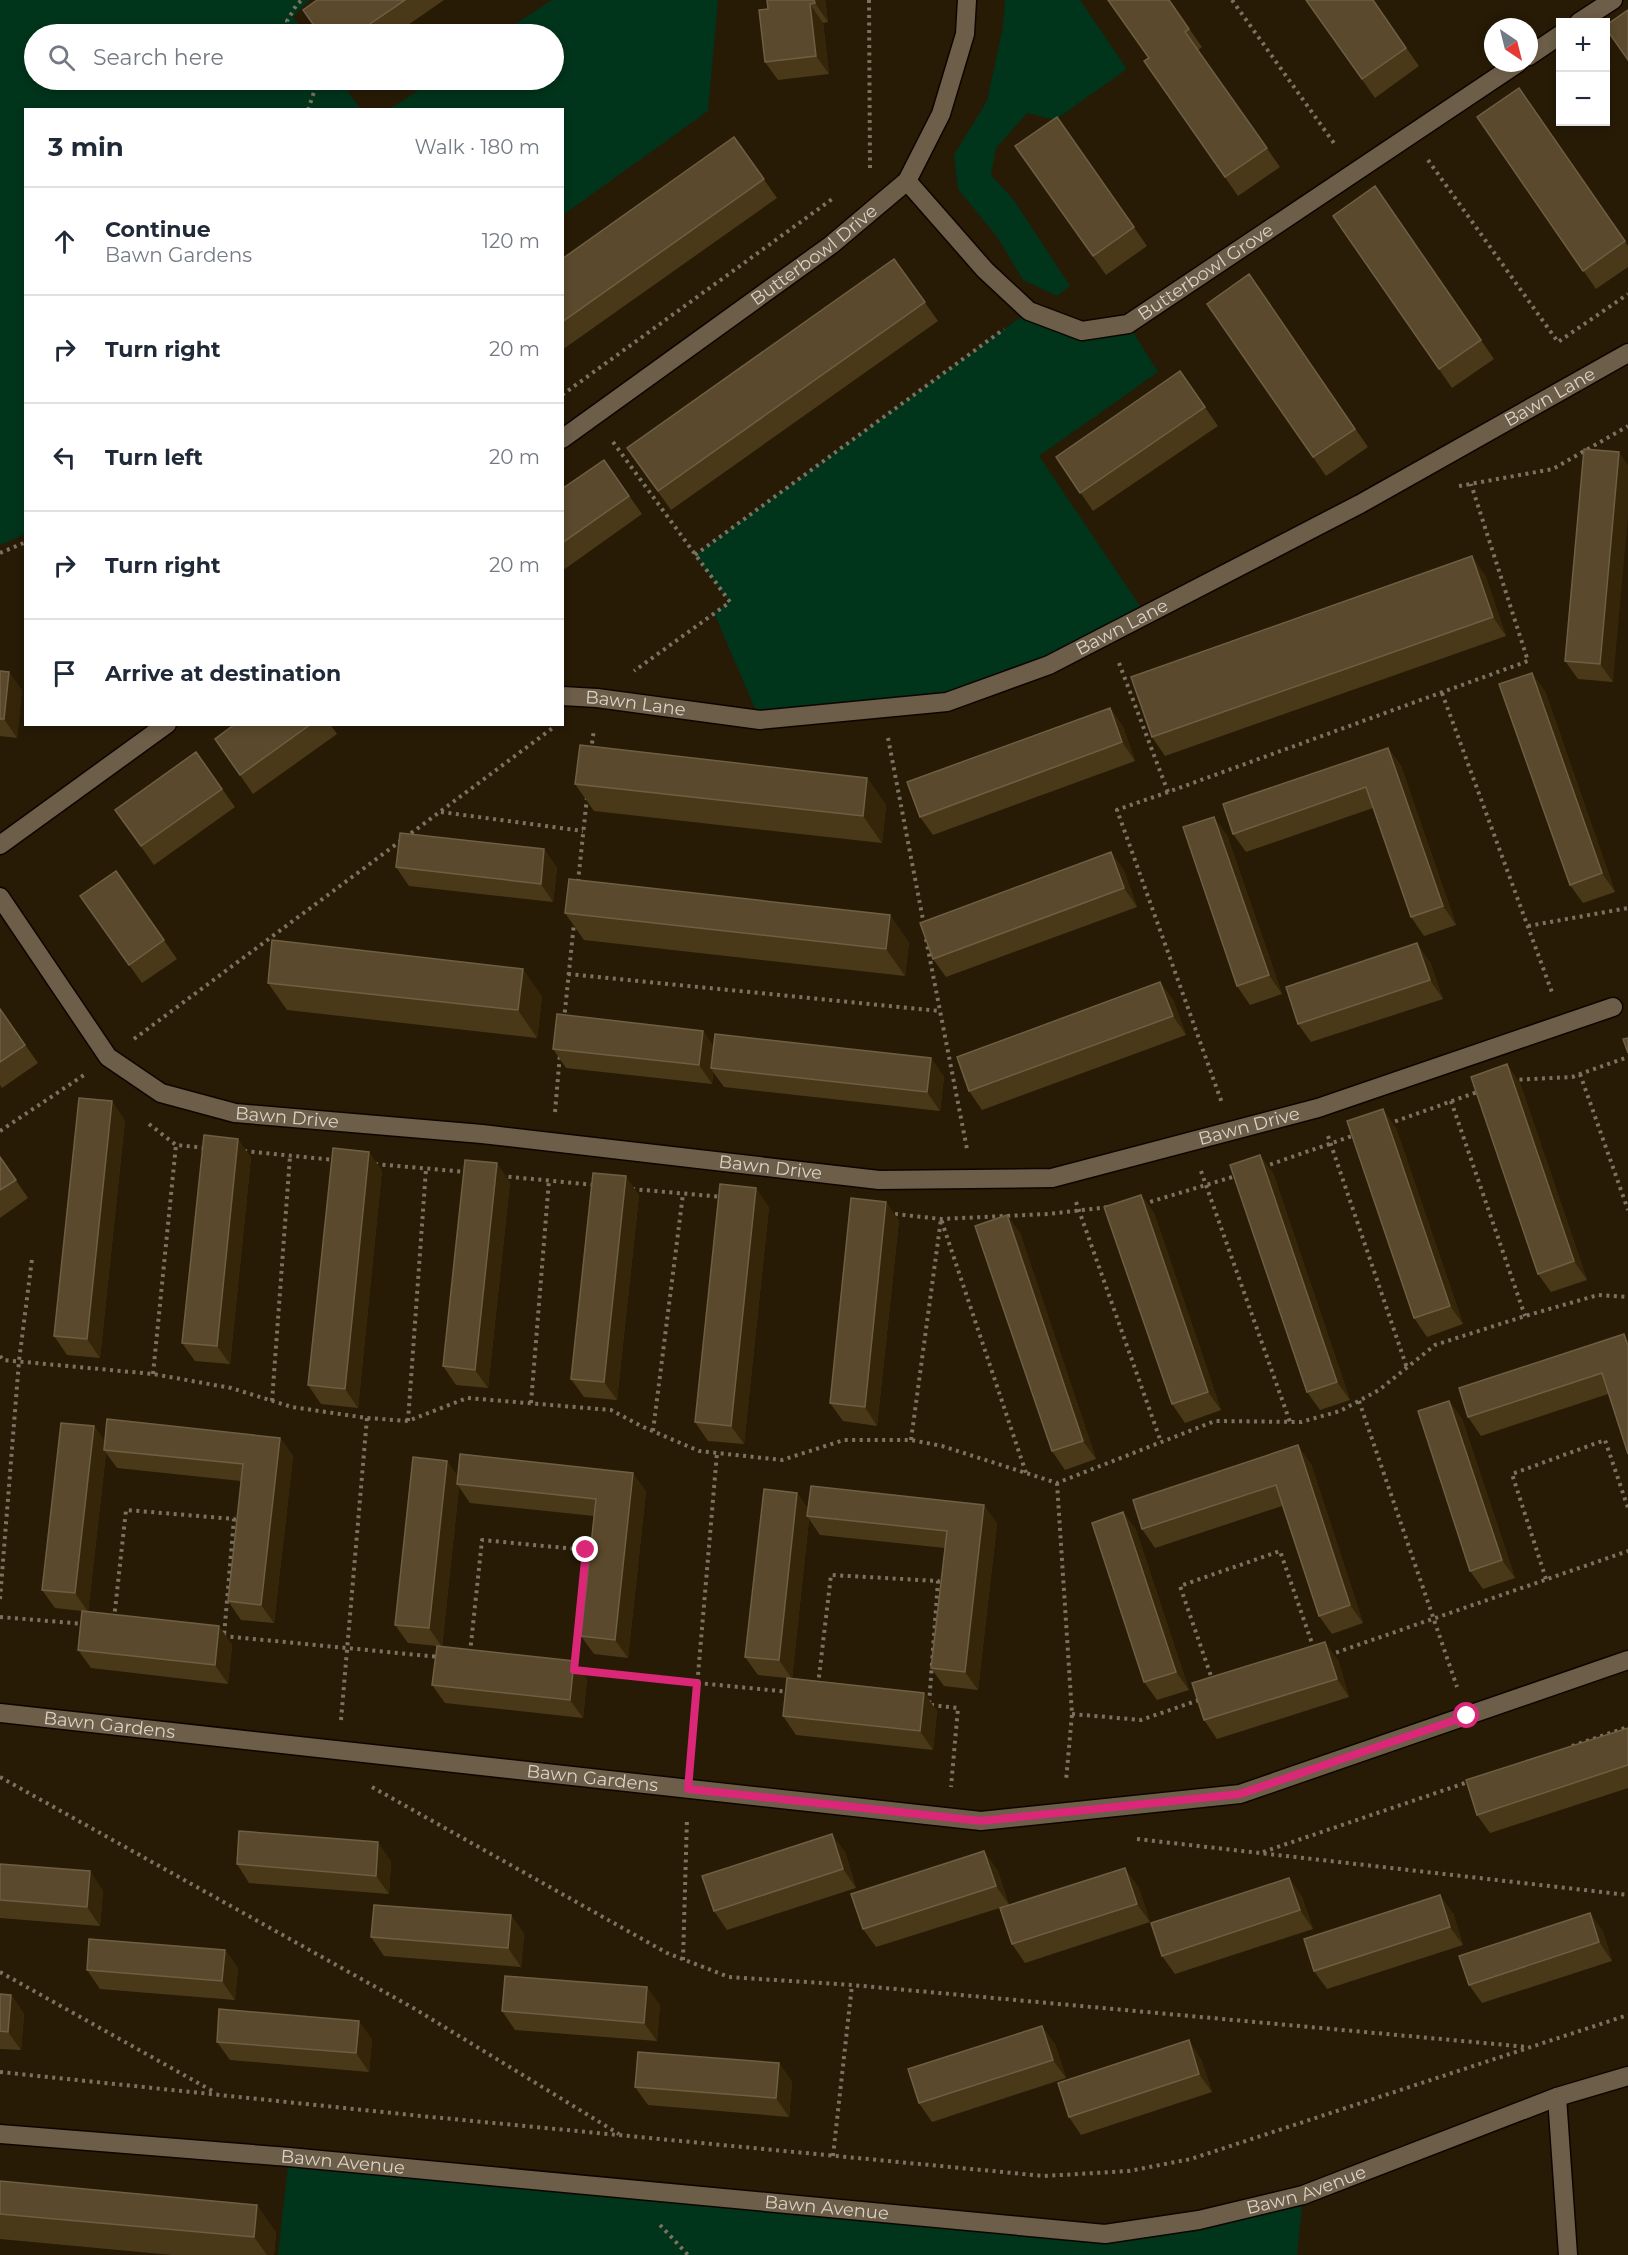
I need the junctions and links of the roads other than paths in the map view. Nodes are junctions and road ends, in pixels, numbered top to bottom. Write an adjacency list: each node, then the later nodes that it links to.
1 (967, 0): 7 (street, Butterbowl Drive)
2 (1613, 0): 3 (street)
3 (1585, 18)
4 (1556, 38): 5 (street)
5 (1538, 50)
6 (1505, 72): 7 (street, Butterbowl Grove)
7 (907, 181): 9 (street, Butterbowl Drive)
8 (1628, 353): 10 (street, Bawn Lane)
9 (564, 438)
10 (564, 696)
11 (164, 726): 12 (street)
12 (0, 845)
13 (0, 897): 14 (street, Bawn Drive)
14 (1614, 1007)
15 (1628, 1660): 16 (street, Bawn Gardens)
16 (0, 1713)
17 (1628, 2076): 18 (street, Bawn Avenue)
18 (1557, 2097): 19 (street, Bawn Avenue); 20 (street)
19 (0, 2134)
20 (1568, 2255)

